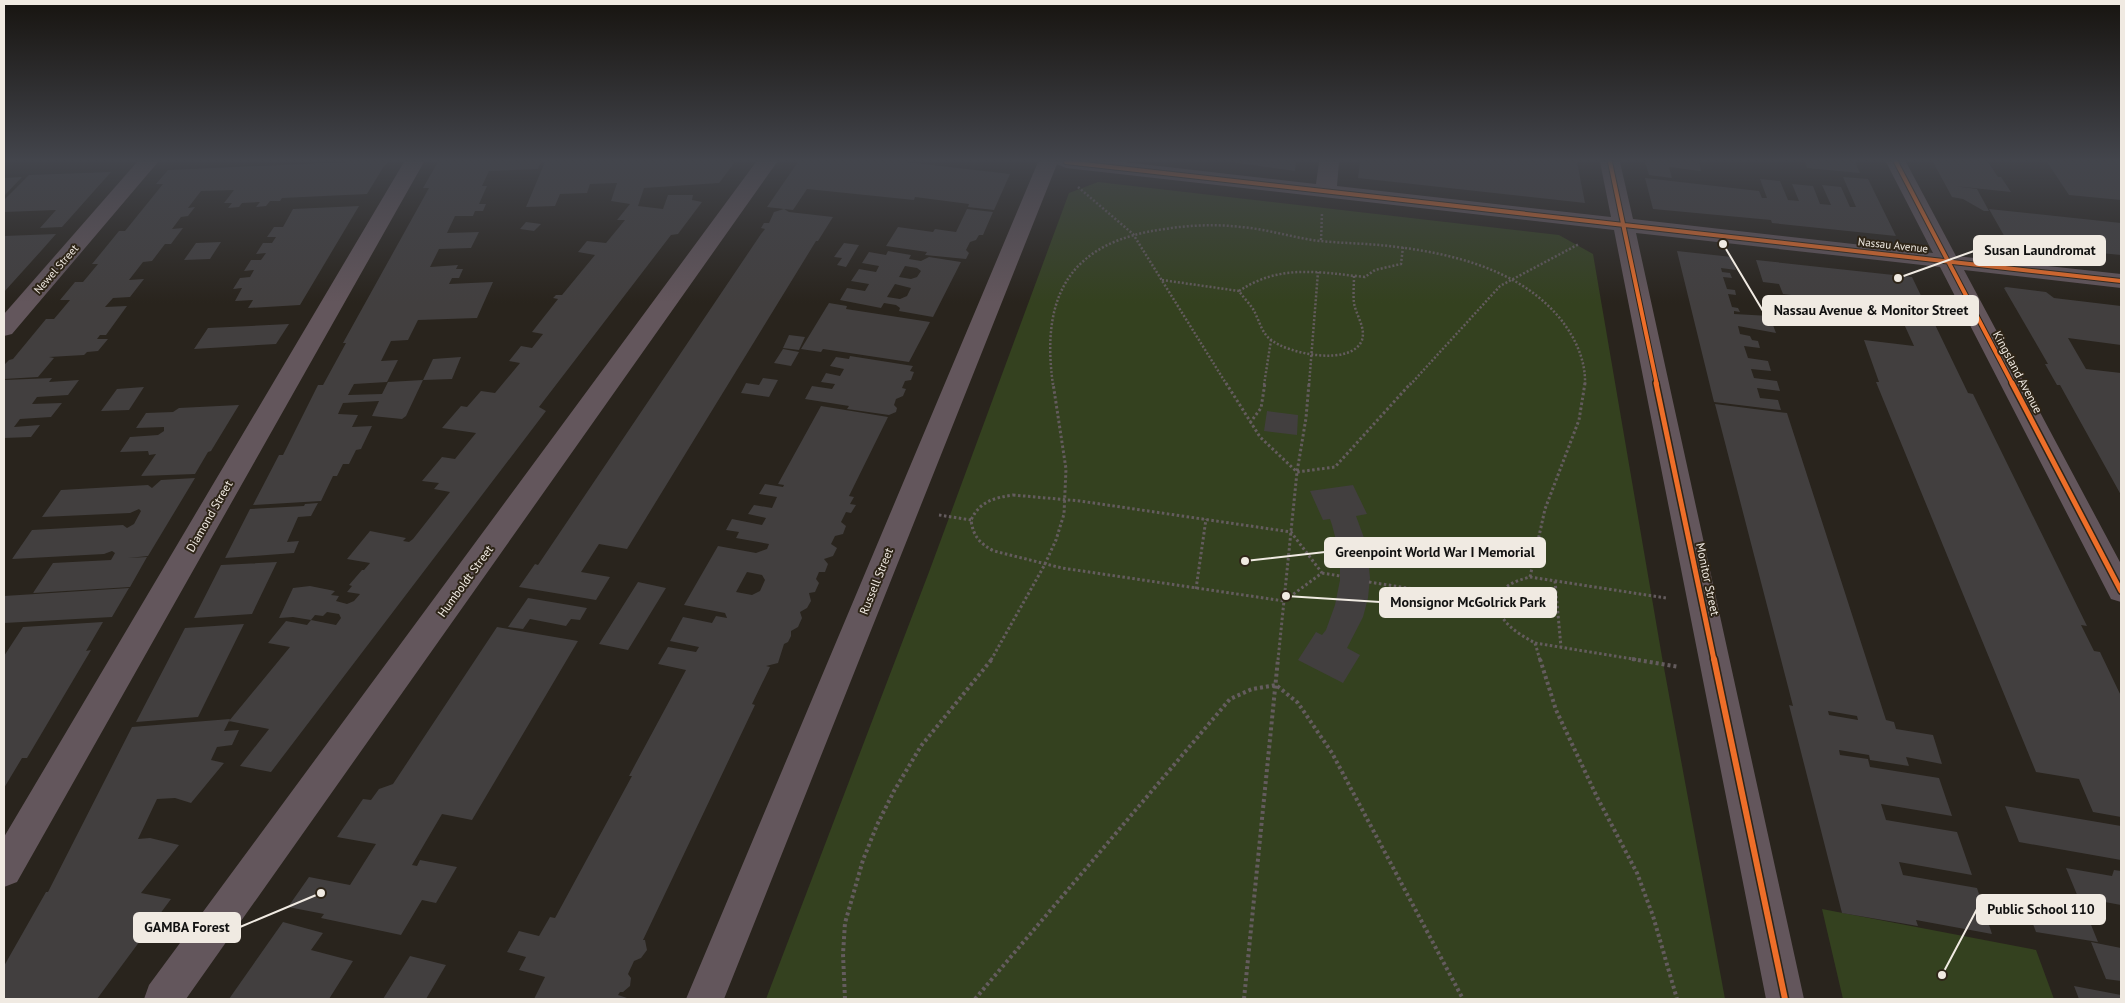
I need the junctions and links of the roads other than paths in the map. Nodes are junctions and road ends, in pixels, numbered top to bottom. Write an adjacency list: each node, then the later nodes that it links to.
1 (108, 209): 11 (street, Newel Street)
2 (387, 209): 13 (street, Diamond Street)
3 (733, 209): 14 (street, Humboldt Street)
4 (1029, 209): 15 (street, Russell Street)
5 (1437, 209): 8 (street, Nassau Avenue)
6 (1620, 209): 8 (street, Monitor Street)
7 (1920, 209): 9 (street, Kingsland Avenue)
8 (1623, 225): 9 (street, Nassau Avenue); 16 (street, Monitor Street)
9 (1948, 262): 10 (street, Nassau Avenue); 12 (street, Kingsland Avenue)
10 (2121, 281)
11 (4, 329)
12 (2121, 591)
13 (4, 870)
14 (163, 999)
15 (704, 999)
16 (1786, 999)

